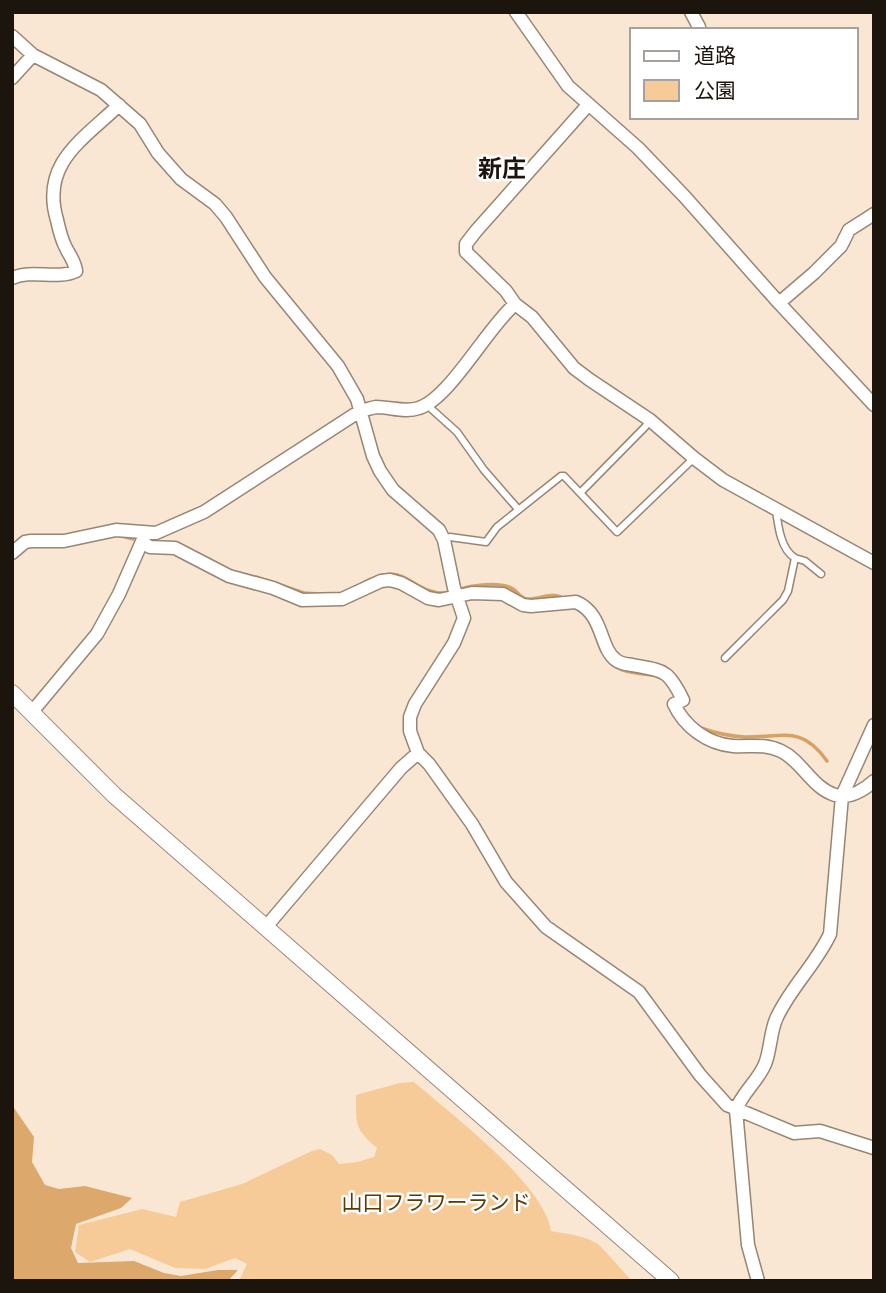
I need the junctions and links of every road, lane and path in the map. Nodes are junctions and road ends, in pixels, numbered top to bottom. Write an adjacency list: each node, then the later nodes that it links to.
1 (516, 12): 8 (street)
2 (691, 12): 3 (street)
3 (699, 27)
4 (12, 36): 5 (street)
5 (33, 55): 6 (street); 7 (street)
6 (12, 78)
7 (119, 105): 10 (street); 15 (street)
8 (587, 105): 11 (street); 12 (street)
9 (874, 214): 11 (street)
10 (12, 278)
11 (779, 303): 14 (street)
12 (515, 304): 13 (street); 16 (street)
13 (427, 404): 15 (street); 19 (lane)
14 (874, 404)
15 (360, 411): 21 (street); 22 (street)
16 (650, 420): 17 (street); 18 (lane)
17 (694, 458): 18 (lane); 20 (street)
18 (581, 492): 19 (lane)
19 (518, 509): 22 (lane)
20 (776, 509): 24 (lane); 25 (street)
21 (144, 538): 23 (street); 27 (street); 30 (street)
22 (444, 540): 27 (street)
23 (12, 553)
24 (795, 558): 26 (lane); 28 (lane)
25 (874, 563)
26 (821, 574)
27 (456, 592): 32 (street); 34 (street)
28 (725, 658)
29 (12, 693): 30 (street)
30 (31, 713): 35 (street)
31 (874, 725): 34 (street)
32 (418, 753): 35 (street); 36 (street)
33 (874, 781): 34 (street)
34 (842, 796): 36 (street)
35 (265, 928): 38 (street)
36 (736, 1110): 37 (street); 39 (street)
37 (874, 1148)
38 (671, 1281)
39 (758, 1281)

